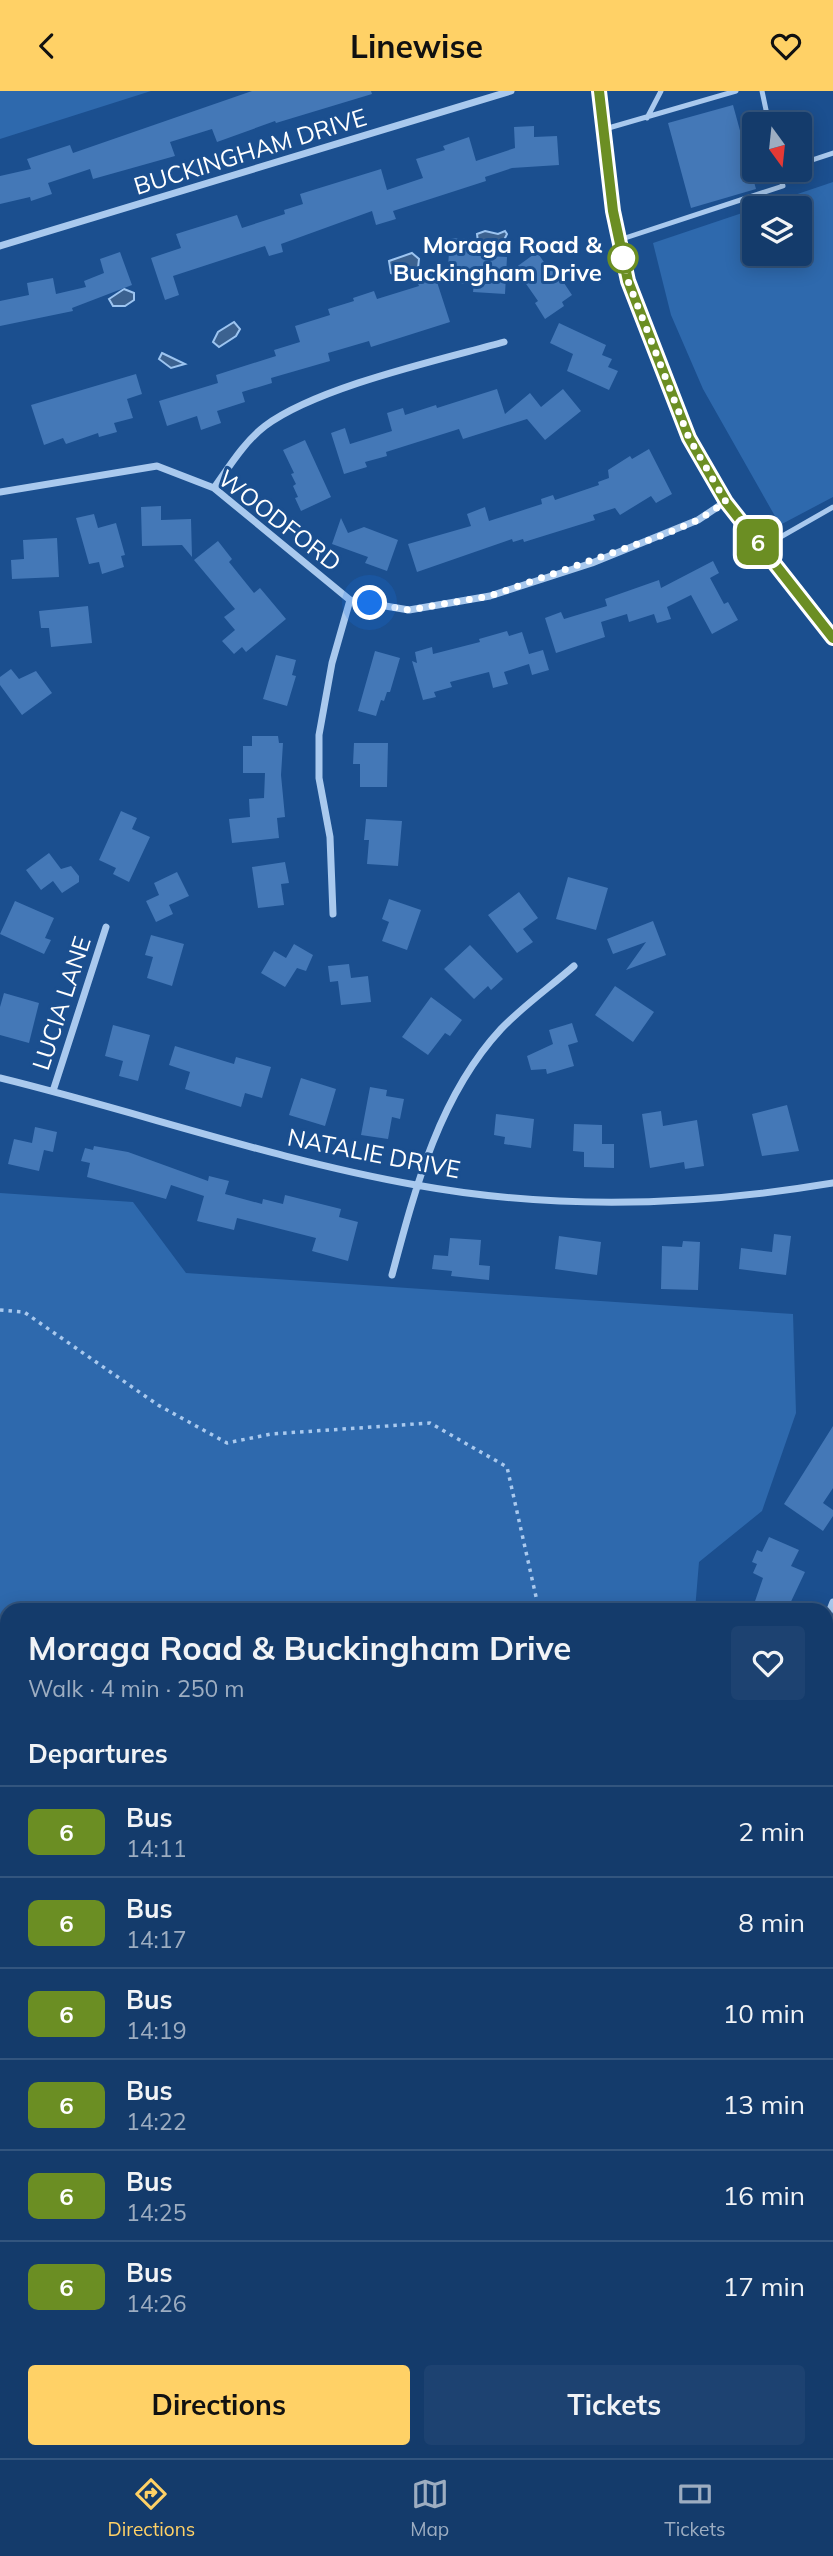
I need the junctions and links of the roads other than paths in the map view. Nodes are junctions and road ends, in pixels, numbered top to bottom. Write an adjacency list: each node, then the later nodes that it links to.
1 (511, 91): 13 (street, BUCKINGHAM DRIVE)
2 (599, 91): 8 (main road)
3 (661, 91): 7 (lane)
4 (736, 91): 7 (lane)
5 (762, 91): 6 (lane)
6 (766, 112)
7 (647, 118): 8 (lane)
8 (604, 129): 12 (main road)
9 (833, 153): 10 (lane)
10 (812, 160)
11 (782, 182): 12 (lane)
12 (619, 240): 17 (main road)
13 (0, 246)
14 (504, 342): 15 (street)
15 (214, 488): 16 (street, WOODFORD); 20 (street, WOODFORD)
16 (0, 492)
17 (726, 502): 19 (main road); 20 (street, WOODFORD)
18 (833, 507): 19 (lane)
19 (762, 547): 21 (main road)
20 (350, 600): 22 (street)
21 (833, 638)
22 (333, 914)
23 (106, 927): 26 (street, LUCIA LANE)
24 (574, 966): 28 (street)
25 (0, 1078): 26 (street, NATALIE DRIVE)
26 (53, 1091): 28 (street, NATALIE DRIVE)
27 (833, 1183): 28 (street, NATALIE DRIVE)
28 (416, 1185): 29 (street)
29 (392, 1275)

